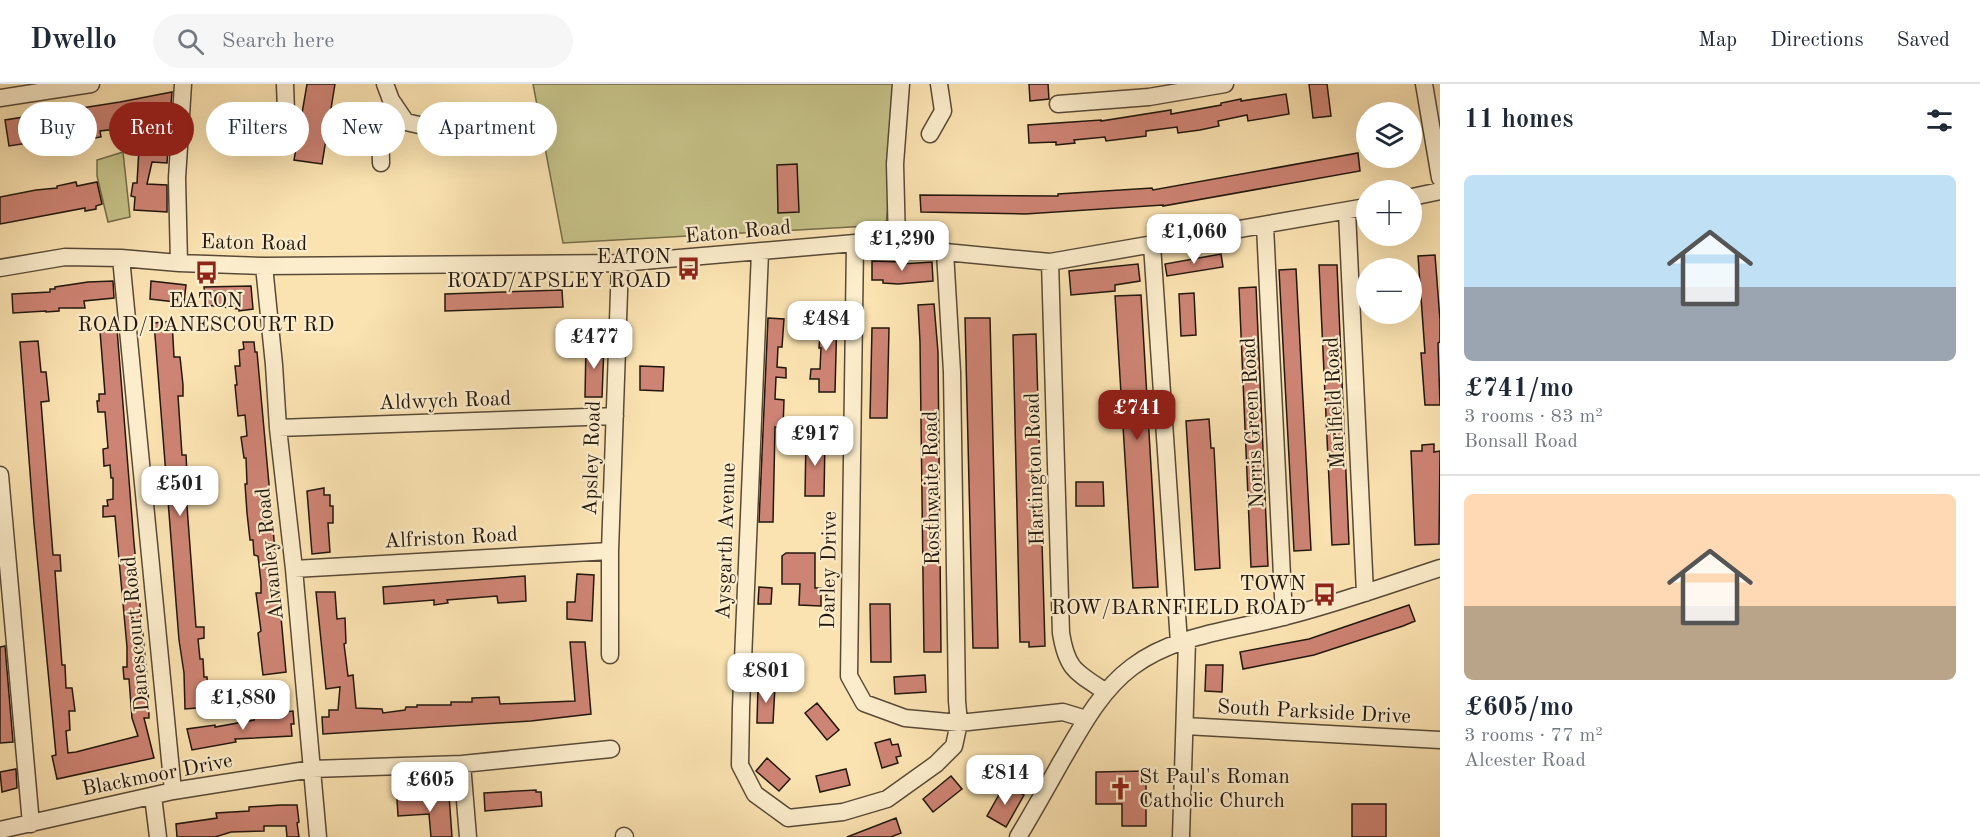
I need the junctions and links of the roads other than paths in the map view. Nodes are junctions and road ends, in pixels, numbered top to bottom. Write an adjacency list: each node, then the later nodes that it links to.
1 (91, 84): 9 (street)
2 (183, 84): 29 (street)
3 (285, 84): 11 (street)
4 (385, 84): 12 (street)
5 (901, 84): 23 (street)
6 (939, 84): 13 (street)
7 (1225, 84): 10 (street)
8 (1424, 84): 16 (street)
9 (0, 98)
10 (1069, 98)
11 (286, 102)
12 (393, 102)
13 (930, 134)
14 (381, 156): 15 (street)
15 (381, 163)
16 (1440, 178)
17 (1440, 191): 18 (street)
18 (1422, 195)
19 (1356, 210): 20 (street, Eaton Road)
20 (1347, 212): 21 (street, Eaton Road); 39 (street, Marlfield Road)
21 (1265, 226): 24 (street, Eaton Road); 40 (street, Norris Green Road)
22 (855, 243): 23 (street, Eaton Road); 25 (street, Eaton Road); 45 (street, Darley Drive)
23 (897, 243): 26 (street, Eaton Road)
24 (1152, 245): 28 (street, Eaton Road); 41 (street)
25 (760, 252): 30 (street, Eaton Road); 45 (street, Aysgarth Avenue)
26 (945, 252): 28 (street, Eaton Road); 45 (street, Rosthwaite Road)
27 (121, 258): 29 (street, Eaton Road); 32 (street, Eaton Road); 51 (street, Danescourt Road)
28 (1050, 262): 43 (street, Hartington Road)
29 (178, 263): 31 (street, Eaton Road)
30 (620, 263): 31 (street, Eaton Road); 33 (street, Apsley Road)
31 (264, 266): 34 (street, Alvanley Road)
32 (0, 268)
33 (615, 416): 34 (street, Aldwych Road); 36 (street, Apsley Road)
34 (278, 428): 37 (street, Alvanley Road)
35 (0, 475): 53 (street)
36 (610, 551): 37 (street, Alfriston Road); 42 (street, Apsley Road)
37 (294, 568): 50 (street, Alvanley Road)
38 (1440, 568): 39 (street)
39 (1365, 593): 40 (street)
40 (1284, 617): 41 (street)
41 (1183, 642): 43 (street); 46 (street)
42 (610, 655)
43 (1106, 692): 44 (street)
44 (1086, 719): 45 (street, Darley Drive); 58 (street)
45 (959, 723)
46 (1185, 726): 47 (street, South Parkside Drive); 59 (street)
47 (1440, 740)
48 (611, 749): 49 (street, Blackmoor Drive)
49 (462, 764): 50 (street, Blackmoor Drive); 57 (street)
50 (312, 769): 51 (street, Blackmoor Drive); 56 (street, Alvanley Road)
51 (173, 791): 52 (street, Blackmoor Drive)
52 (153, 796): 53 (street, Blackmoor Drive); 55 (street)
53 (31, 824): 54 (street, Blackmoor Drive)
54 (9, 832)
55 (158, 837)
56 (318, 837)
57 (468, 837)
58 (1018, 837)
59 (1181, 837)

